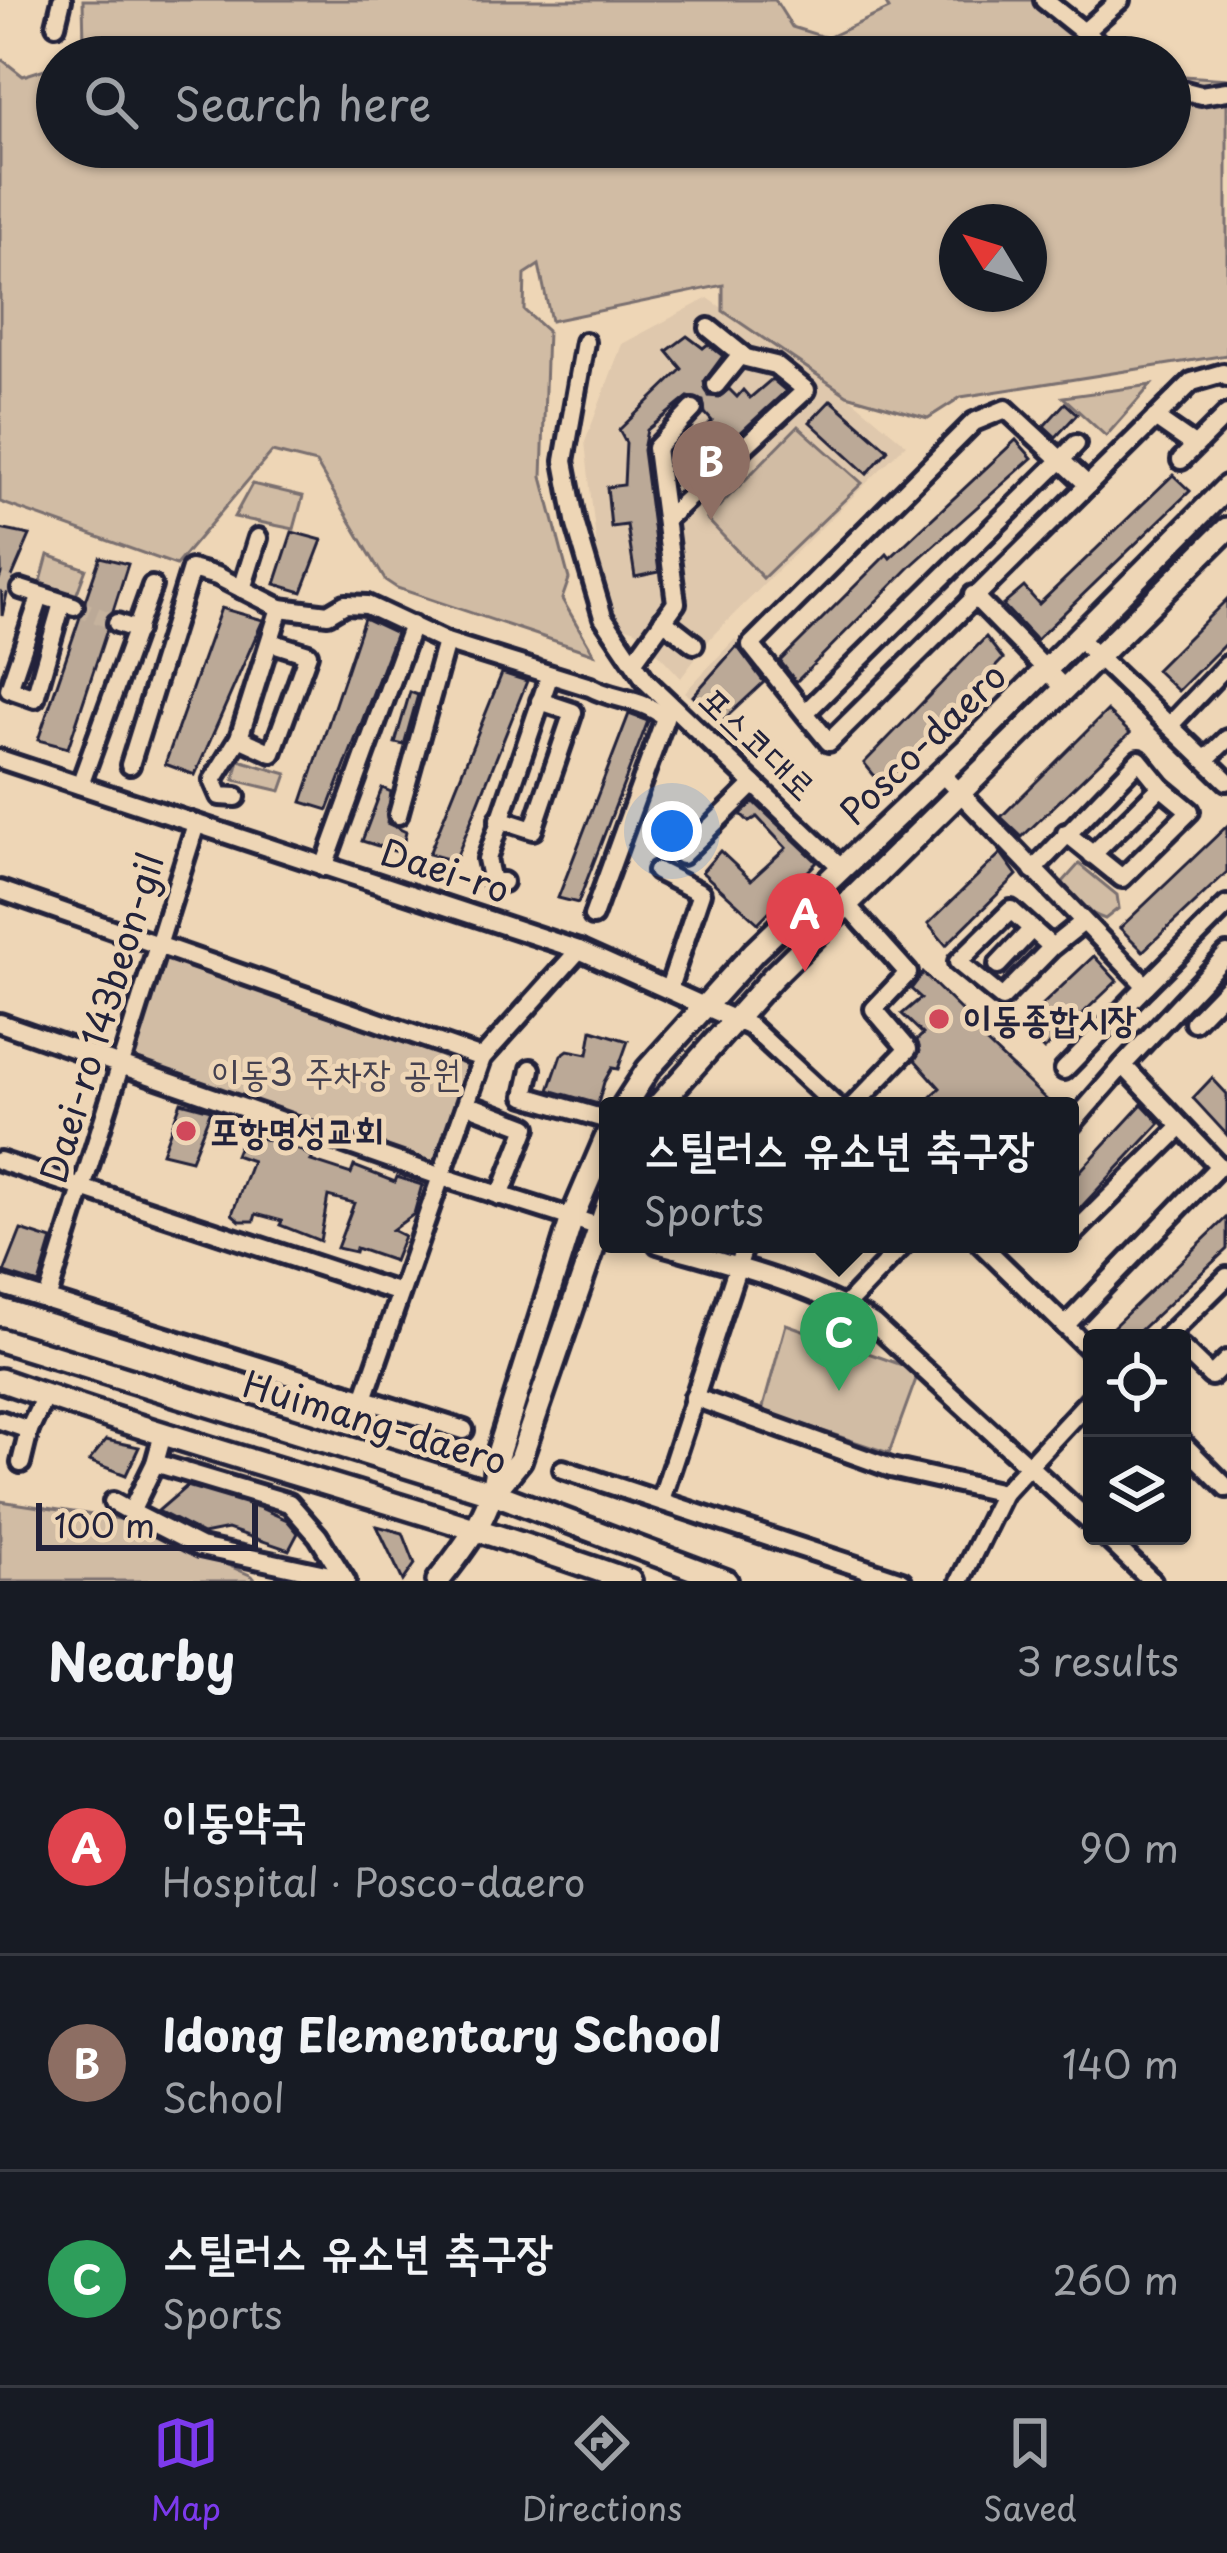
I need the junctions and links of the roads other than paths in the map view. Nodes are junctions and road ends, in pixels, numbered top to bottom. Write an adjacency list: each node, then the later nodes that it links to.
1 (62, 0): 4 (street)
2 (1044, 0): 5 (street)
3 (1120, 0): 5 (street)
4 (56, 25)
5 (1084, 32): 6 (street)
6 (1089, 36)
7 (1227, 91): 8 (street)
8 (1191, 92)
9 (709, 328): 11 (street)
10 (585, 342): 41 (street, 포스코대로)
11 (741, 354): 13 (street); 23 (street)
12 (1227, 377): 16 (street)
13 (716, 386)
14 (693, 409): 23 (street)
15 (1227, 414): 18 (street)
16 (1155, 418): 18 (street); 21 (street)
17 (1076, 444): 20 (street)
18 (1194, 445): 19 (street)
19 (1181, 460)
20 (1060, 461): 21 (street); 47 (street); 47 (street)
21 (1088, 485): 29 (street)
22 (1227, 488): 36 (main road, Posco-daero)
23 (667, 518): 32 (street)
24 (1227, 529): 40 (main road, Posco-daero)
25 (258, 538): 28 (street)
26 (152, 586): 35 (street)
27 (21, 590): 30 (street)
28 (242, 590): 31 (street); 53 (street)
29 (974, 595): 43 (street); 47 (street)
30 (40, 597): 30 (street)
31 (280, 608): 34 (street); 37 (street)
32 (663, 620): 39 (street); 41 (street)
33 (117, 623): 35 (street)
34 (412, 625): 38 (street); 69 (street)
35 (137, 631): 57 (street)
36 (1077, 637): 40 (street); 43 (main road, Posco-daero)
37 (270, 642): 49 (street); 49 (street)
38 (446, 642): 44 (street); 62 (street)
39 (694, 644)
40 (1098, 657): 45 (main road, Posco-daero); 48 (street)
41 (634, 662): 56 (street, 포스코대로)
42 (1227, 664): 48 (street)
43 (1046, 670): 45 (street); 54 (main road, Posco-daero)
44 (549, 677): 46 (street); 77 (street)
45 (1065, 689): 59 (main road, Posco-daero)
46 (540, 701): 63 (street); 63 (street)
47 (805, 713)
48 (1170, 725): 52 (street)
49 (238, 737): 60 (street)
50 (1227, 740): 52 (street)
51 (0, 759): 57 (street, Daei-ro)
52 (1205, 760): 55 (street)
53 (130, 765)
54 (942, 774): 59 (street); 61 (main road, Posco-daero)
55 (1227, 781)
56 (754, 784): 67 (street); 70 (street, 포스코대로)
57 (80, 785): 65 (street, Daei-ro)
58 (1161, 788): 66 (street); 68 (street); 68 (street)
59 (961, 793): 64 (main road, Posco-daero); 71 (street)
60 (236, 797)
61 (914, 800): 64 (main road); 70 (main road, Posco-daero)
62 (398, 814)
63 (499, 819): 73 (street)
64 (934, 819): 75 (main road, Posco-daero)
65 (196, 824): 69 (street, Daei-ro); 80 (street, Daei-ro 143beon-gil)
66 (1066, 832): 68 (street); 71 (street)
67 (682, 855)
68 (1092, 855)
69 (324, 867): 82 (street, Daei-ro)
70 (842, 868): 88 (main road, Posco-daero)
71 (1033, 870): 78 (street)
72 (657, 871): 86 (street)
73 (503, 882)
74 (0, 890): 80 (street)
75 (847, 905): 89 (main road, Posco-daero); 100 (street)
76 (1227, 905): 85 (street)
77 (593, 916)
78 (1082, 923): 81 (street); 85 (street)
79 (1031, 930): 81 (street); 81 (street); 83 (street)
80 (158, 943): 92 (street); 93 (street, Daei-ro 143beon-gil)
81 (1052, 947)
82 (579, 950): 86 (street, Daei-ro); 92 (street)
83 (998, 964)
84 (1223, 964): 94 (street)
85 (1146, 986): 96 (street)
86 (669, 988): 88 (street, Daei-ro)
87 (1227, 988): 90 (street)
88 (704, 1003): 89 (street, Daei-ro); 97 (main road, Posco-daero)
89 (734, 1018): 98 (main road, Posco-daero); 99 (street, Daei-ro)
90 (1194, 1022)
91 (0, 1023): 93 (street)
92 (482, 1058): 108 (street)
93 (119, 1062): 108 (street); 109 (street, Daei-ro 143beon-gil)
94 (1124, 1066): 102 (street); 104 (street)
95 (531, 1070): 103 (street)
96 (1064, 1070)
97 (630, 1097)
98 (666, 1097)
99 (826, 1097)
100 (862, 1097)
101 (477, 1108): 110 (street)
102 (1079, 1116)
103 (599, 1117)
104 (1181, 1127): 107 (street); 113 (street)
105 (599, 1155): 111 (main road)
106 (0, 1161): 109 (street)
107 (1223, 1170): 125 (street)
108 (442, 1177): 110 (street); 122 (street)
109 (85, 1187): 122 (street); 123 (street, Daei-ro 143beon-gil)
110 (500, 1196): 111 (street)
111 (572, 1219): 112 (street); 146 (main road)
112 (599, 1227)
113 (1079, 1228)
114 (599, 1239): 146 (main road)
115 (690, 1253): 119 (street)
116 (741, 1253): 119 (street)
117 (895, 1253): 124 (street)
118 (990, 1253): 125 (street)
119 (736, 1266): 124 (street); 134 (street)
120 (1227, 1276): 126 (street)
121 (0, 1285): 123 (street)
122 (400, 1293): 133 (street)
123 (47, 1300): 133 (street)
124 (845, 1306): 143 (street)
125 (1065, 1326): 128 (street)
126 (1175, 1329)
127 (0, 1340): 146 (main road, Huimang-daero)
128 (1083, 1343)
129 (1191, 1357): 130 (street)
130 (1227, 1360)
131 (0, 1380): 132 (main road, Huimang-daero)
132 (46, 1396): 137 (street); 139 (main road, Huimang-daero)
133 (365, 1396): 138 (street)
134 (694, 1397): 147 (street); 148 (street)
135 (1083, 1407): 143 (street)
136 (0, 1420): 137 (street)
137 (29, 1430): 141 (street)
138 (464, 1430)
139 (163, 1434): 142 (street); 152 (main road, Huimang-daero)
140 (1191, 1452): 145 (street)
141 (21, 1462)
142 (155, 1463): 150 (street); 154 (street)
143 (1031, 1466): 147 (street); 151 (street)
144 (563, 1469): 148 (street)
145 (1227, 1488)
146 (493, 1493): 152 (main road); 157 (main road, Huimang-daero)
147 (1003, 1493): 159 (street)
148 (661, 1500): 158 (street)
149 (113, 1502): 150 (street)
150 (131, 1512): 154 (street)
151 (1083, 1515)
152 (478, 1528): 155 (main road); 156 (main road, Huimang-daero)
153 (1114, 1545): 160 (street)
154 (345, 1580)
155 (438, 1581)
156 (630, 1581)
157 (726, 1581)
158 (902, 1581)
159 (960, 1581)
160 (1152, 1581)

